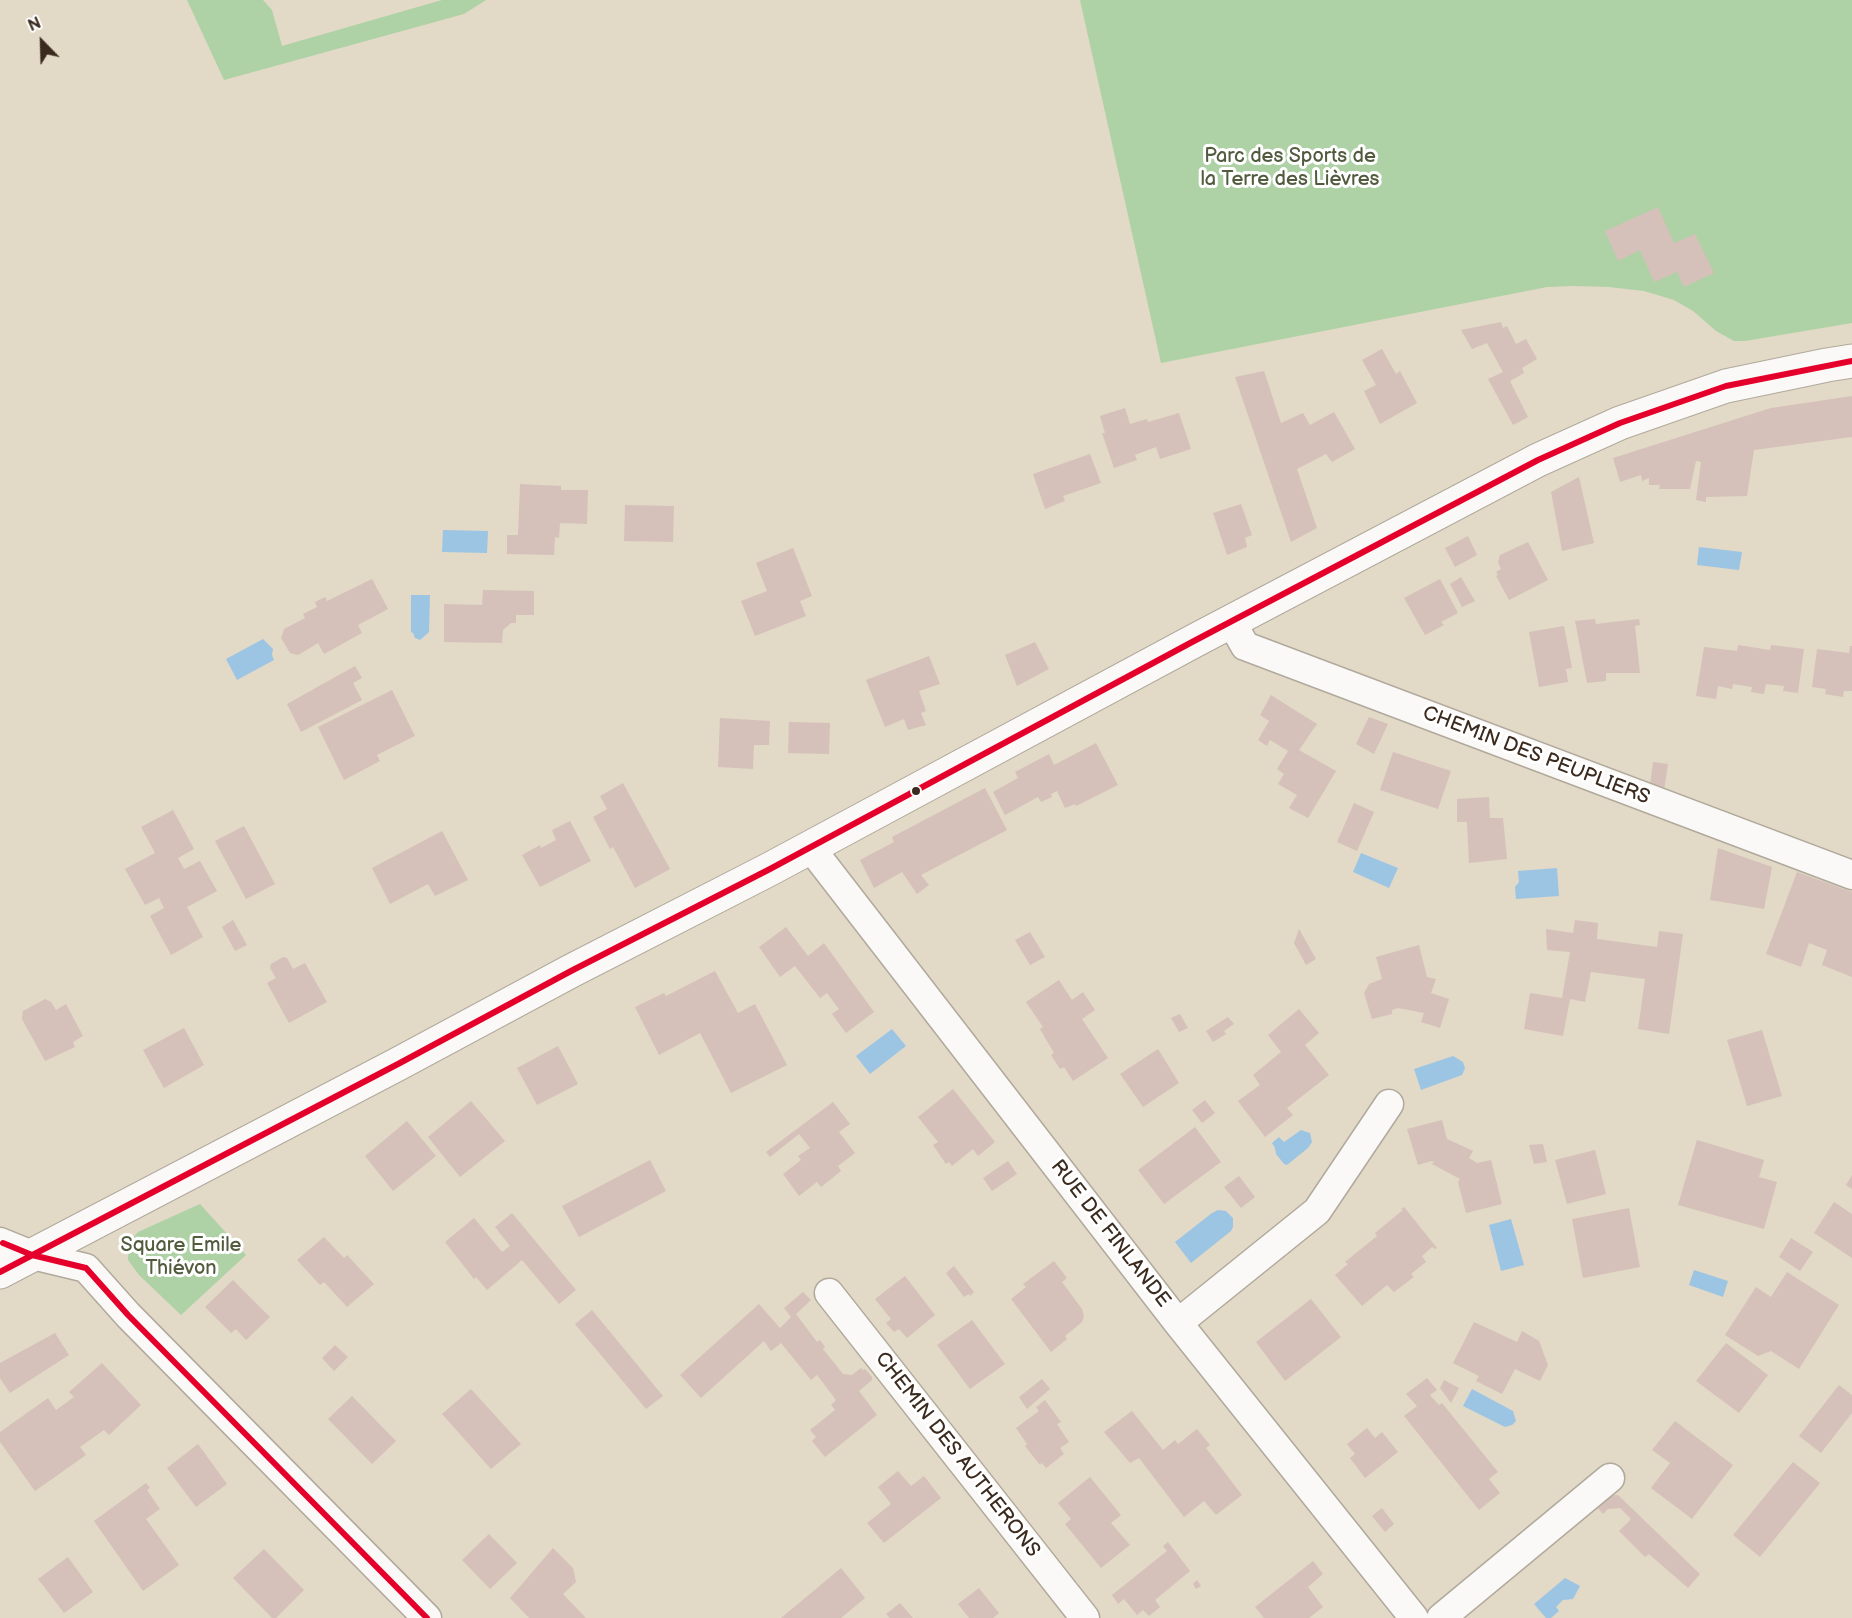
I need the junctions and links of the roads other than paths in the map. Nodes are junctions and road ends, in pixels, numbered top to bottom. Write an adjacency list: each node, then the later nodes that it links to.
1 (1852, 361): 2 (street)
2 (1232, 623): 3 (street); 4 (street, CHEMIN DES PEUPLIERS)
3 (810, 847): 7 (street); 10 (street, RUE DE FINLANDE)
4 (1852, 875)
5 (1389, 1104): 10 (street)
6 (0, 1242): 7 (street)
7 (32, 1256): 8 (street); 12 (street)
8 (0, 1272)
9 (829, 1293): 13 (street, CHEMIN DES AUTHERONS)
10 (1178, 1323): 14 (street, RUE DE FINLANDE)
11 (1610, 1478): 15 (street)
12 (427, 1618)
13 (1085, 1618)
14 (1414, 1618)
15 (1441, 1618)

